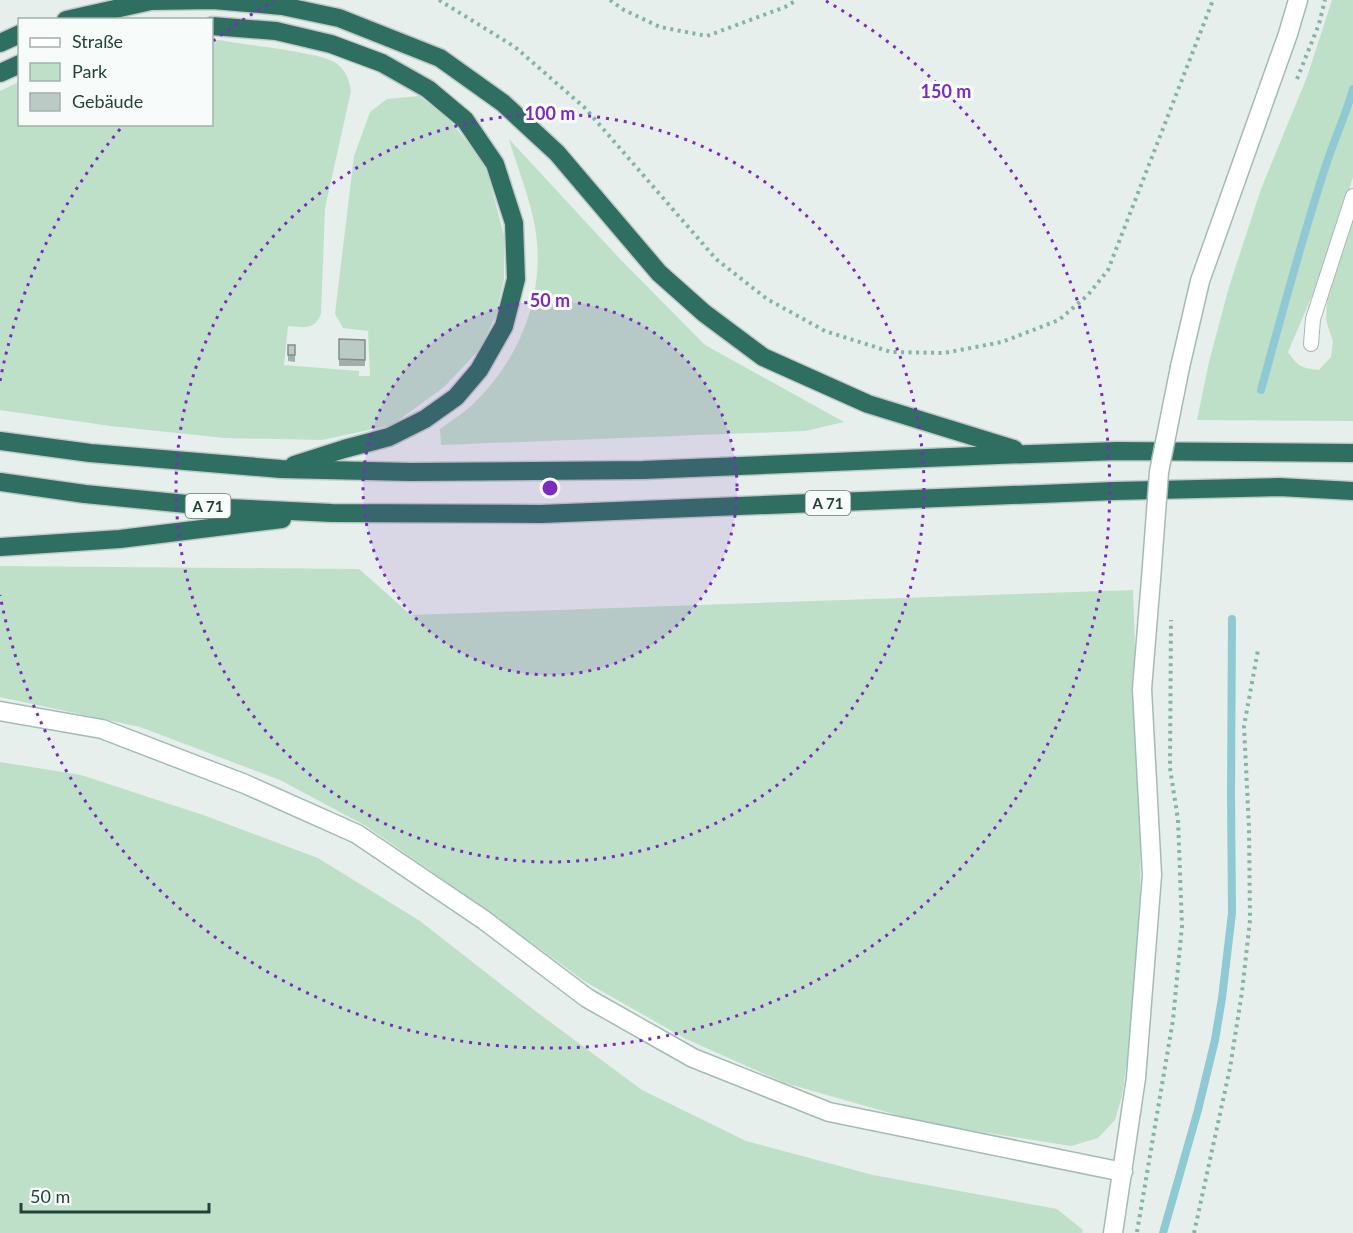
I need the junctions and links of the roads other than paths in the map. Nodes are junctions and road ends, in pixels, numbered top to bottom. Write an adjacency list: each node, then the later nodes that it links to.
1 (1298, 0): 19 (street, bridge)
2 (75, 18): 12 (highway)
3 (213, 26): 13 (highway)
4 (18, 35): 5 (highway)
5 (0, 43)
6 (18, 65): 7 (highway)
7 (0, 74)
8 (1353, 196): 9 (lane)
9 (1311, 344)
10 (0, 441): 13 (highway)
11 (1353, 453): 12 (highway)
12 (1033, 454): 13 (highway)
13 (281, 469)
14 (0, 482): 16 (highway, A 71)
15 (1353, 491): 16 (highway, A 71)
16 (332, 513): 17 (highway)
17 (0, 547)
18 (0, 711): 19 (street)
19 (1123, 1172): 20 (street)
20 (1113, 1233)

